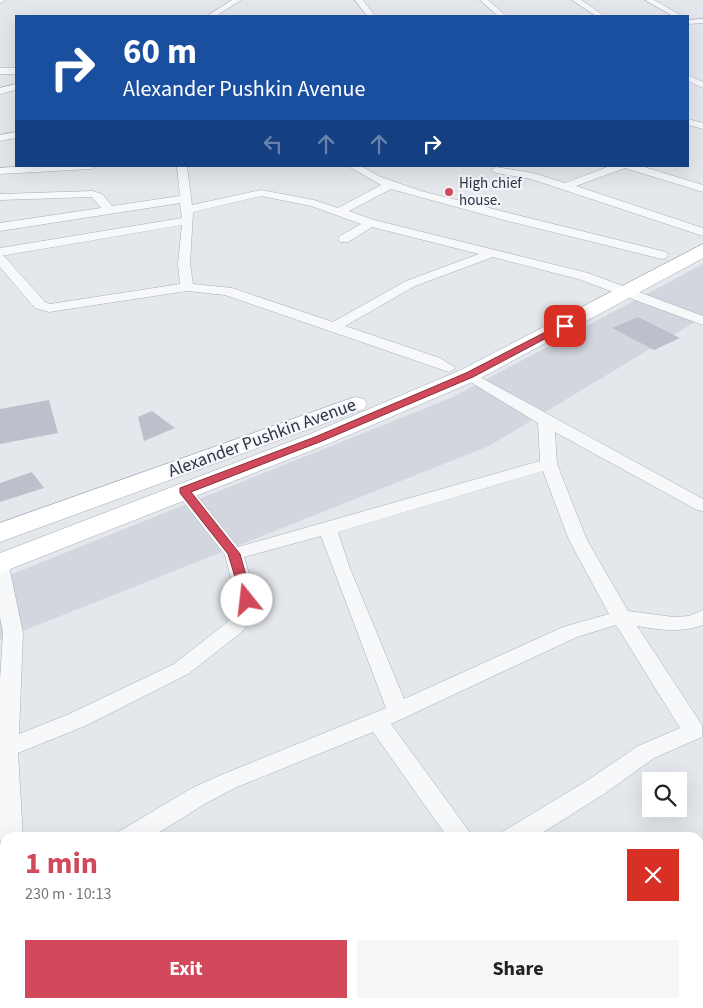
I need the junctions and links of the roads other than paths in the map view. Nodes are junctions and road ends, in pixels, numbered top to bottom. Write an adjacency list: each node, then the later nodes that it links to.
1 (237, 0): 6 (street)
2 (359, 0): 7 (street)
3 (484, 0): 8 (street)
4 (576, 0): 9 (street)
5 (649, 0): 10 (street)
6 (213, 15)
7 (370, 15)
8 (501, 15)
9 (599, 15)
10 (676, 15)
11 (703, 21): 12 (street)
12 (689, 22)
13 (0, 70): 14 (street)
14 (15, 71)
15 (703, 73): 16 (street)
16 (689, 76)
17 (689, 77): 18 (street)
18 (703, 85)
19 (15, 86): 20 (street)
20 (0, 91)
21 (689, 122): 22 (street)
22 (703, 126)
23 (15, 135): 24 (street)
24 (0, 138)
25 (73, 167): 31 (street)
26 (182, 167): 37 (street)
27 (354, 167): 32 (street)
28 (618, 167): 33 (street)
29 (632, 167): 34 (street)
30 (496, 170): 33 (street)
31 (0, 171)
32 (390, 185): 38 (street); 46 (street)
33 (564, 187): 41 (street)
34 (703, 189)
35 (0, 197): 36 (street)
36 (108, 209): 37 (street); 40 (street)
37 (186, 210): 38 (street); 44 (street); 48 (street)
38 (341, 212): 39 (street)
39 (370, 223): 42 (street); 45 (street)
40 (0, 227)
41 (703, 232): 46 (main road, Alexander Pushkin Avenue)
42 (344, 239)
43 (703, 250): 49 (main road, Alexander Pushkin Avenue)
44 (0, 252)
45 (493, 253): 49 (street); 51 (street)
46 (662, 255): 49 (main road, Alexander Pushkin Avenue)
47 (0, 258): 48 (street)
48 (187, 287): 51 (street)
49 (620, 289): 50 (street); 52 (main road, Alexander Pushkin Avenue)
50 (703, 321)
51 (336, 326): 52 (street)
52 (459, 371): 53 (street); 55 (main road, Alexander Pushkin Avenue); 58 (main road, Alexander Pushkin Avenue)
53 (546, 421): 54 (street); 56 (street)
54 (549, 464): 57 (street); 61 (street)
55 (184, 490): 59 (street); 60 (main road, Alexander Pushkin Avenue)
56 (703, 506)
57 (328, 528): 59 (street); 63 (street)
58 (0, 533)
59 (234, 554): 66 (street)
60 (0, 565): 66 (street)
61 (621, 617): 62 (street); 63 (street); 65 (street)
62 (703, 617)
63 (398, 712): 64 (street)
64 (377, 721): 68 (street); 69 (street)
65 (699, 737): 70 (street)
66 (7, 748): 67 (street)
67 (11, 832)
68 (139, 832)
69 (458, 832)
70 (523, 832)

